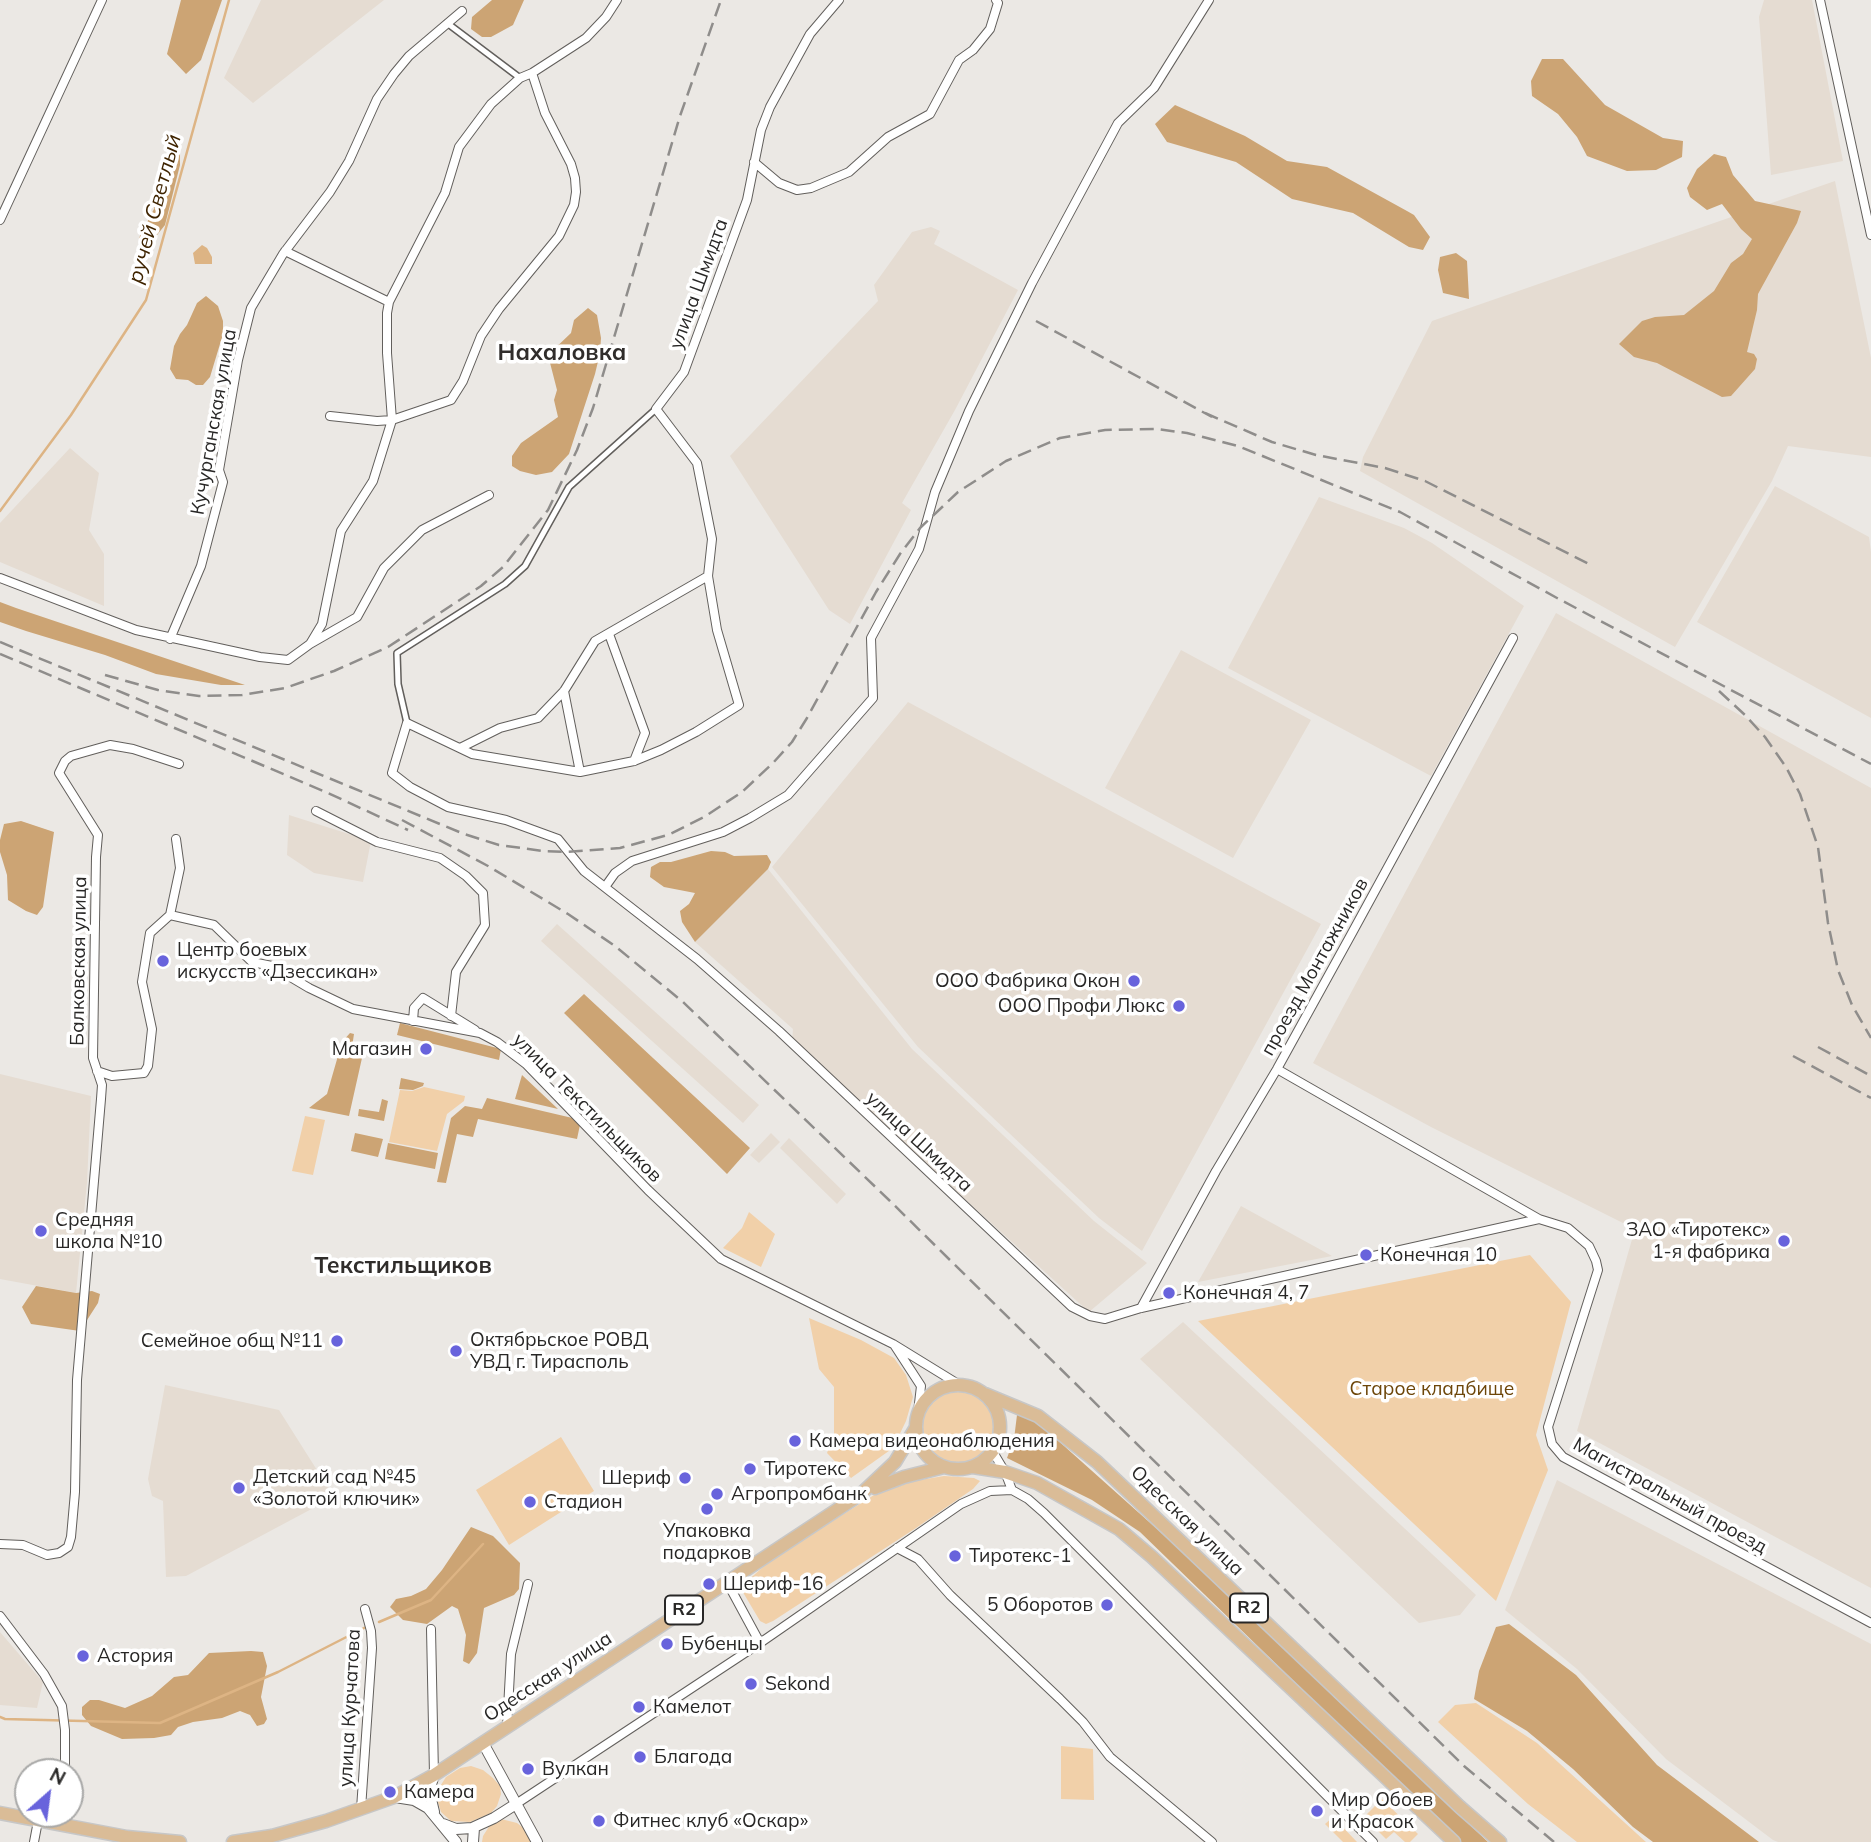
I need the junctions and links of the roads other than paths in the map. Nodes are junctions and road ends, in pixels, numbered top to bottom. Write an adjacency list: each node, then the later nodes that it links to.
1 (102, 0): 12 (street)
2 (617, 0): 9 (street)
3 (839, 0): 11 (street, улица Шмидта)
4 (996, 0): 11 (street)
5 (1209, 0): 34 (street)
6 (1820, 0): 13 (street)
7 (462, 11): 8 (street, Кучурганская улица)
8 (446, 23): 10 (street); 14 (street, Кучурганская улица)
9 (532, 73): 10 (street); 18 (street)
10 (520, 78): 15 (street)
11 (754, 162): 16 (street, улица Шмидта)
12 (0, 220)
13 (1871, 235)
14 (285, 251): 15 (street); 24 (street, Кучурганская улица)
15 (389, 302): 18 (street)
16 (656, 409): 20 (street); 27 (street, улица Шмидта)
17 (331, 416): 18 (street)
18 (392, 420): 25 (street)
19 (489, 495): 25 (street)
20 (708, 576): 22 (street); 29 (street)
21 (0, 578): 24 (street)
22 (609, 634): 26 (street); 29 (street)
23 (1513, 638): 39 (street, проезд Монтажников)
24 (170, 639): 25 (street)
25 (310, 644)
26 (564, 691): 28 (street); 31 (street)
27 (407, 723): 28 (street); 34 (street, улица Шмидта)
28 (460, 748): 31 (street)
29 (635, 761): 31 (street)
30 (178, 764): 40 (street, Балковская улица)
31 (580, 772)
32 (316, 811): 36 (street)
33 (176, 839): 35 (street)
34 (606, 887): 42 (street, улица Шмидта)
35 (170, 915): 37 (street, улица Текстильщиков); 40 (street)
36 (451, 1016): 37 (street); 38 (street)
37 (413, 1021): 38 (street, улица Текстильщиков)
38 (480, 1033): 43 (street, улица Текстильщиков)
39 (1277, 1069): 41 (street, Магистральный проезд); 42 (street, проезд Монтажников)
40 (97, 1071): 54 (street, Балковская улица)
41 (1539, 1219): 42 (street, улица Шмидта); 60 (street, Магистральный проезд)
42 (1141, 1308)
43 (893, 1344): 44 (street, улица Текстильщиков); 46 (street)
44 (958, 1384): 45 (main road, R2); 46 (main road)
45 (985, 1394): 48 (main road); 83 (main road, Одесская улица / R2)
46 (918, 1412): 47 (main road, R2)
47 (915, 1429): 49 (main road); 53 (main road, R2)
48 (993, 1452): 50 (main road); 51 (street)
49 (944, 1467): 50 (main road, R2); 53 (main road, R2)
50 (973, 1467): 51 (main road, R2)
51 (1004, 1472): 52 (street); 82 (main road, R2)
52 (1012, 1490): 55 (street); 81 (street)
53 (861, 1493): 56 (main road, Одесская улица / R2)
54 (0, 1544)
55 (897, 1548): 62 (street); 80 (street)
56 (727, 1582): 62 (street); 63 (main road, Одесская улица / R2)
57 (528, 1584): 63 (street)
58 (365, 1609): 69 (street, улица Курчатова)
59 (0, 1616): 65 (street)
60 (1871, 1623)
61 (431, 1629): 66 (street)
62 (760, 1643): 68 (street)
63 (507, 1727): 64 (main road, Одесская улица / R2)
64 (483, 1743): 66 (main road, Одесская улица / R2); 68 (street)
65 (65, 1758)
66 (434, 1775): 67 (main road, Одесская улица / R2); 70 (street)
67 (394, 1797): 69 (main road, Одесская улица / R2); 70 (street)
68 (516, 1804): 73 (street); 79 (street)
69 (360, 1809): 74 (main road, Одесская улица / R2)
70 (435, 1813): 71 (street)
71 (443, 1824): 73 (street); 77 (street)
72 (84, 1825): 75 (main road)
73 (474, 1828): 78 (street)
74 (273, 1839): 76 (main road, Одесская улица / R2)
75 (180, 1842)
76 (233, 1842)
77 (456, 1842)
78 (473, 1842)
79 (537, 1842)
80 (1212, 1842)
81 (1373, 1842)
82 (1454, 1842)
83 (1500, 1842)

